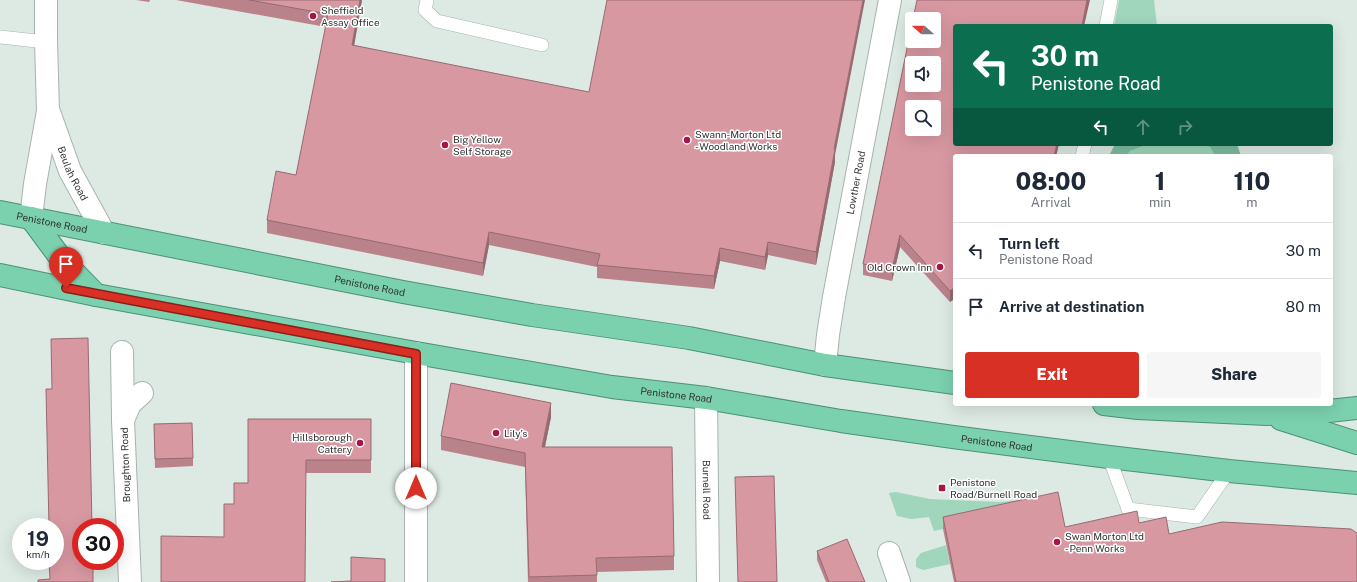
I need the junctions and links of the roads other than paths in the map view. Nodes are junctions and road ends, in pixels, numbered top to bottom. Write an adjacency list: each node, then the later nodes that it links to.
1 (46, 0): 7 (street, Beulah Road)
2 (427, 0): 8 (lane)
3 (890, 0): 17 (street, Lowther Road)
4 (1111, 0): 5 (lane)
5 (1106, 24)
6 (0, 36): 7 (lane)
7 (46, 42): 9 (street, Beulah Road)
8 (542, 45)
9 (48, 111): 11 (street, Beulah Road); 12 (street, Beulah Road)
10 (0, 212): 11 (highway, Penistone Road)
11 (31, 218): 12 (highway, Penistone Road); 14 (highway)
12 (104, 233): 17 (highway, Penistone Road)
13 (0, 275): 14 (highway, Penistone Road)
14 (96, 294): 16 (highway, Penistone Road)
15 (122, 352): 24 (street, Broughton Road)
16 (416, 354): 20 (highway, Penistone Road); 31 (street)
17 (825, 365): 18 (highway, Penistone Road)
18 (953, 383)
19 (142, 393): 24 (street, Broughton Road)
20 (706, 398): 26 (highway, Penistone Road); 32 (street, Burnell Road)
21 (1121, 406): 23 (highway)
22 (1357, 408): 23 (highway)
23 (1267, 414): 25 (highway)
24 (123, 420): 30 (street, Broughton Road)
25 (1357, 443)
26 (1109, 457): 27 (highway, Penistone Road); 27 (lane)
27 (1229, 471): 28 (highway, Penistone Road)
28 (1357, 482)
29 (889, 553): 33 (street)
30 (130, 582)
31 (416, 582)
32 (708, 582)
33 (899, 582)

